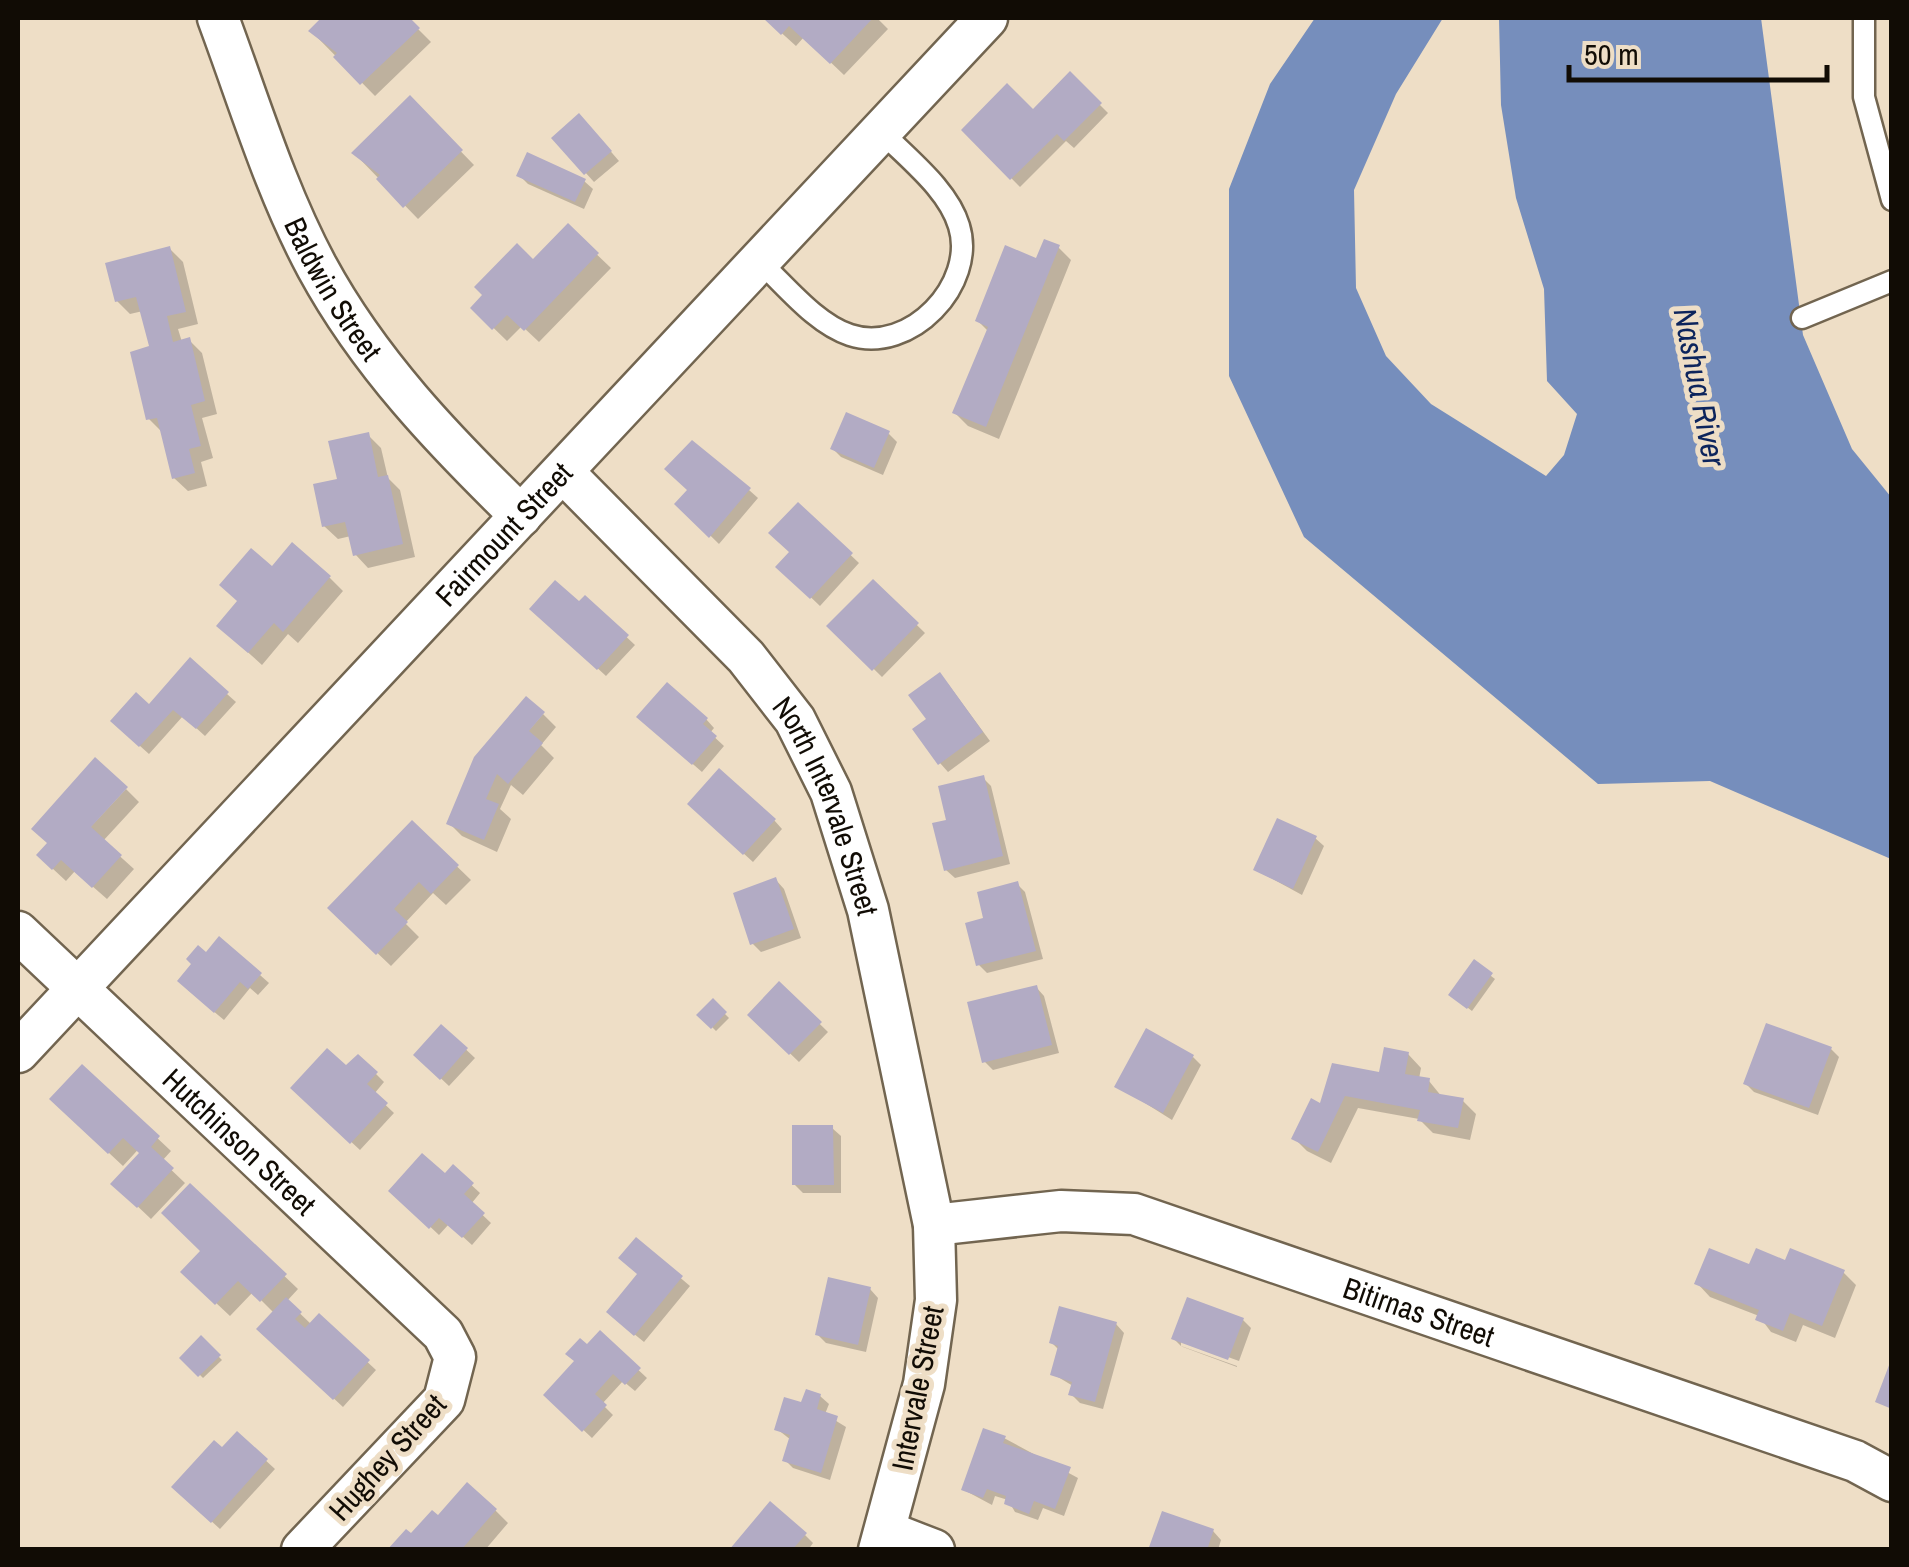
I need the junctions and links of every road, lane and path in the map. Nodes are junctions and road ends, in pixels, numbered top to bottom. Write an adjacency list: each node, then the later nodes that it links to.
1 (218, 18): 10 (street, Baldwin Street)
2 (987, 18): 4 (street, Fairmount Street)
3 (1864, 18): 5 (lane)
4 (882, 132): 6 (street, Fairmount Street); 6 (lane)
5 (1892, 200)
6 (761, 263): 9 (street, Fairmount Street)
7 (1892, 280): 8 (lane)
8 (1802, 318)
9 (563, 472): 10 (street, Fairmount Street); 14 (street, North Intervale Street)
10 (521, 516): 12 (street, Fairmount Street)
11 (18, 932): 12 (street, Hutchinson Street)
12 (77, 988): 13 (street, Fairmount Street); 15 (street, Hutchinson Street)
13 (18, 1052)
14 (934, 1224): 16 (street, Bitirnas Street); 17 (street, Intervale Street)
15 (455, 1357): 18 (street, Hughey Street)
16 (1892, 1481)
17 (882, 1540): 19 (street)
18 (302, 1550)
19 (934, 1550)

